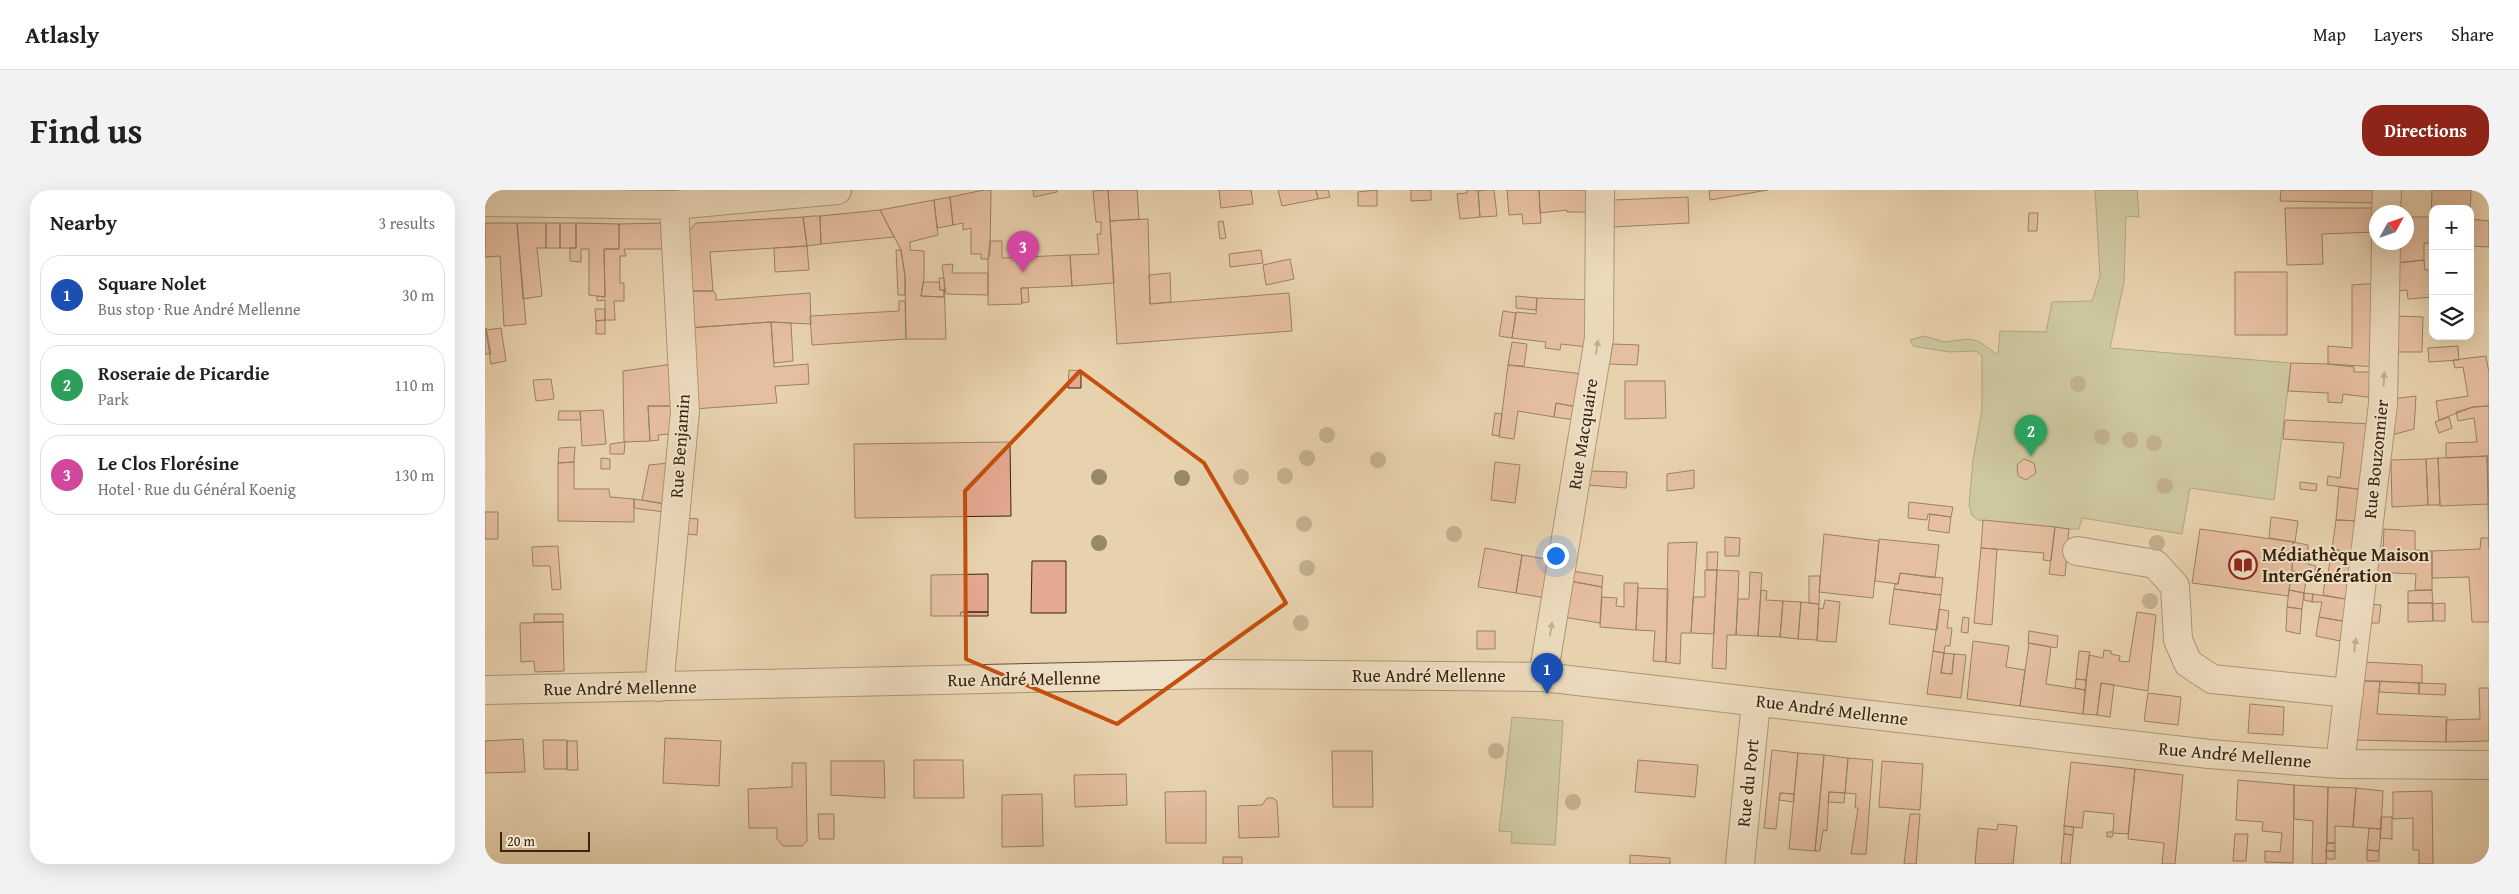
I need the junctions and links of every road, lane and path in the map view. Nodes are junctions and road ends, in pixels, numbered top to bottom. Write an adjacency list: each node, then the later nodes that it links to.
1 (837, 190): 5 (street)
2 (1600, 190): 9 (street, Rue Macquaire, one-way to 2)
3 (2387, 190): 6 (street)
4 (485, 202): 5 (street)
5 (674, 205): 10 (street, Rue Benjamin)
6 (2386, 205)
7 (2386, 250): 12 (street, Rue Bouzonnier, one-way to 7)
8 (2077, 551): 12 (street)
9 (1543, 677): 10 (street, Rue André Mellenne); 13 (street, Rue André Mellenne)
10 (659, 687): 11 (street, Rue André Mellenne)
11 (485, 690)
12 (2349, 693): 14 (street, Rue Bouzonnier)
13 (1757, 702): 14 (street, Rue André Mellenne); 16 (street, Rue du Port)
14 (2340, 764): 15 (street, Rue André Mellenne)
15 (2489, 765)
16 (1740, 864)

